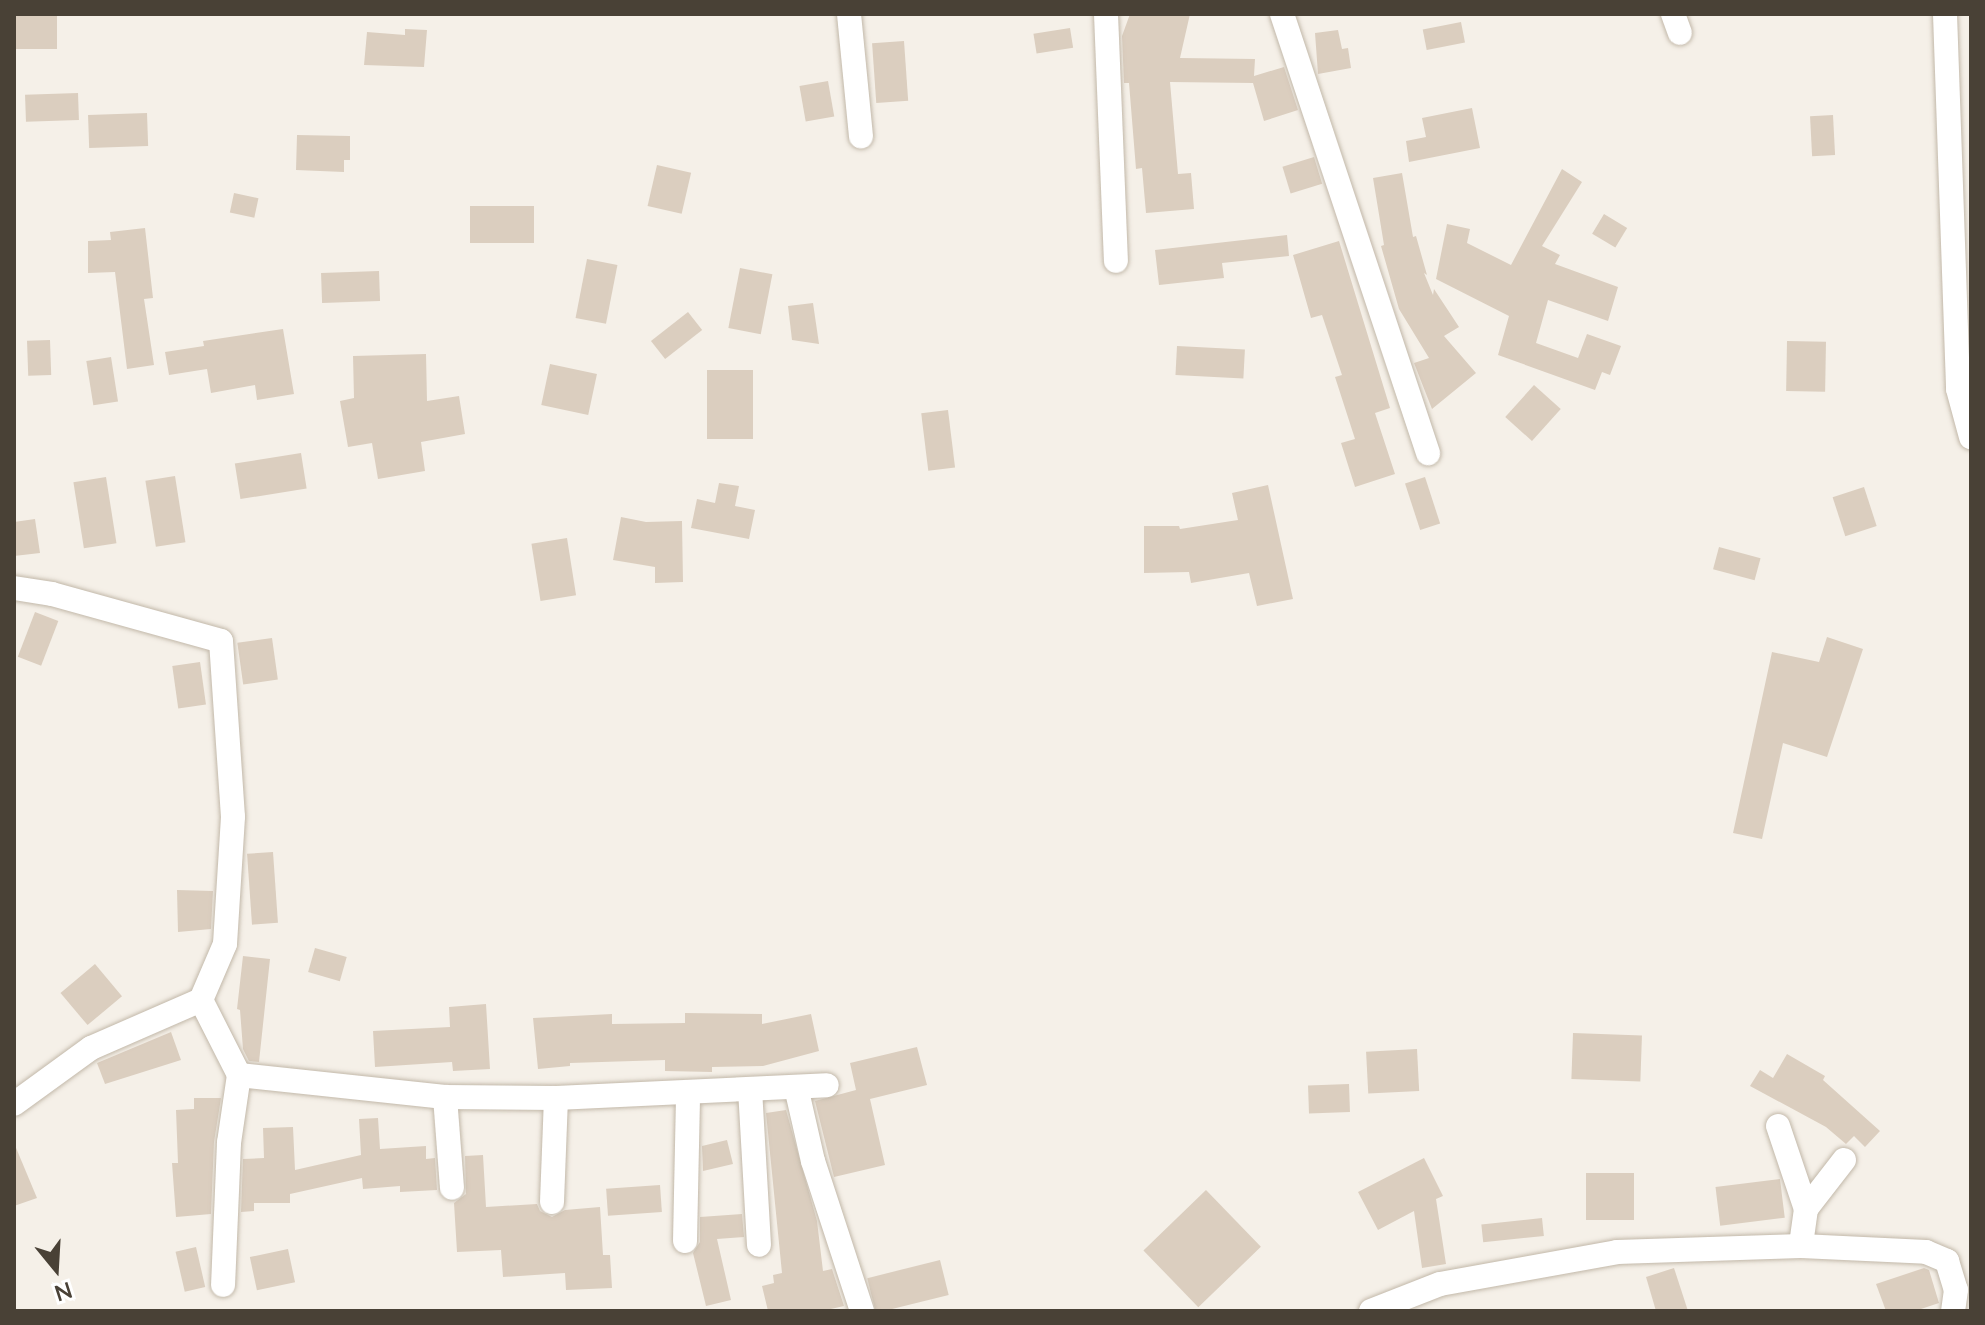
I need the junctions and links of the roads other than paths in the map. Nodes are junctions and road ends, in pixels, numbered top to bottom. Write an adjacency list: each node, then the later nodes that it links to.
1 (849, 14): 5 (street)
2 (1106, 14): 6 (street)
3 (1282, 14): 8 (street)
4 (1945, 14): 7 (street)
5 (861, 136)
6 (1116, 261)
7 (1971, 437)
8 (1428, 453)
9 (14, 588): 10 (street)
10 (201, 1000): 11 (street); 18 (street)
11 (239, 1075): 16 (street); 27 (street)
12 (827, 1085): 13 (street)
13 (796, 1087): 14 (street); 28 (street)
14 (750, 1089): 15 (street); 25 (street)
15 (688, 1092): 17 (street); 24 (street)
16 (445, 1097): 17 (street); 21 (street)
17 (556, 1098): 22 (street)
18 (14, 1104)
19 (1778, 1126): 23 (street)
20 (1844, 1160): 23 (street)
21 (452, 1188)
22 (552, 1202)
23 (1806, 1209): 26 (street)
24 (685, 1241)
25 (759, 1245)
26 (1801, 1246): 29 (street); 30 (street)
27 (223, 1285)
28 (862, 1311)
29 (1371, 1311)
30 (1953, 1311)

